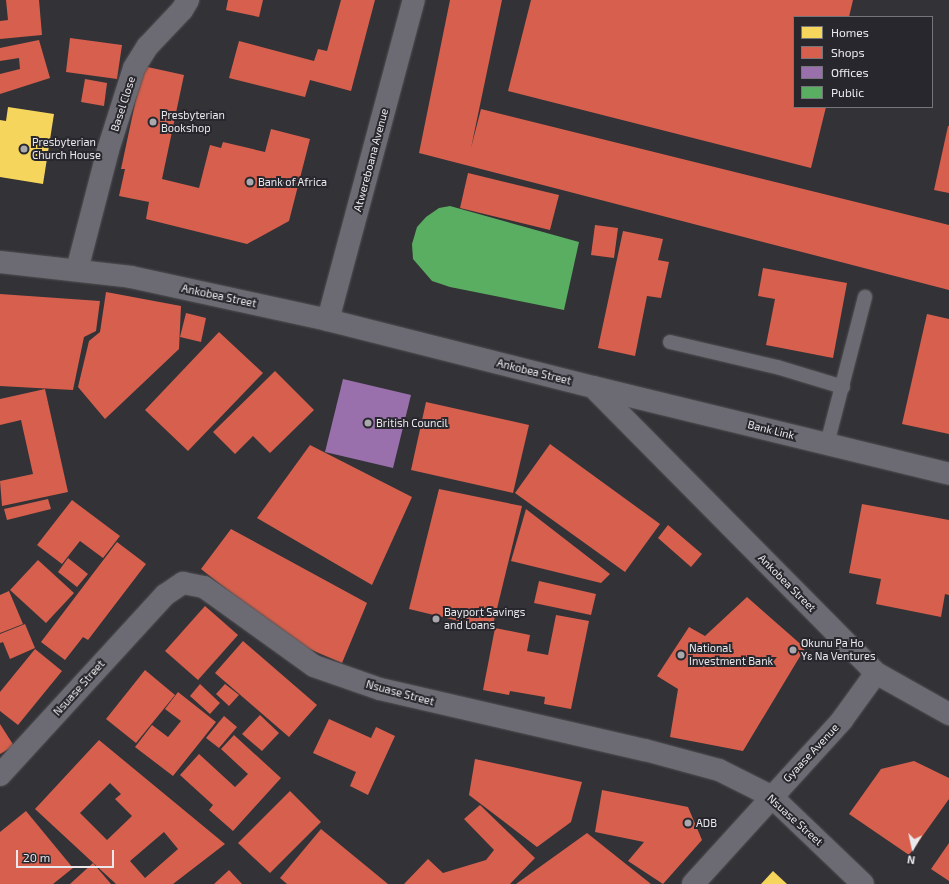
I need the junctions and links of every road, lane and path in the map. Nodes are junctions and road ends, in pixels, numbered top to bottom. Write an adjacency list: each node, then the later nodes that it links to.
1 (188, 0): 4 (street, Basel Close)
2 (414, 0): 6 (street, Atwereboana Avenue)
3 (0, 262): 4 (street, Ankobea Street)
4 (77, 270): 6 (street, Ankobea Street)
5 (865, 297): 9 (lane)
6 (328, 320): 8 (street, Ankobea Street)
7 (670, 342): 9 (lane)
8 (593, 387): 10 (street, Bank Link); 12 (street, Ankobea Street)
9 (843, 387): 10 (lane)
10 (827, 444): 11 (street, Bank Link)
11 (949, 474)
12 (876, 673): 13 (street, Ankobea Street); 15 (street, Gyaase Avenue)
13 (949, 714)
14 (0, 775): 15 (street, Nsuase Street)
15 (771, 796): 16 (street, Gyaase Avenue); 17 (street, Nsuase Street)
16 (693, 884)
17 (863, 884)

